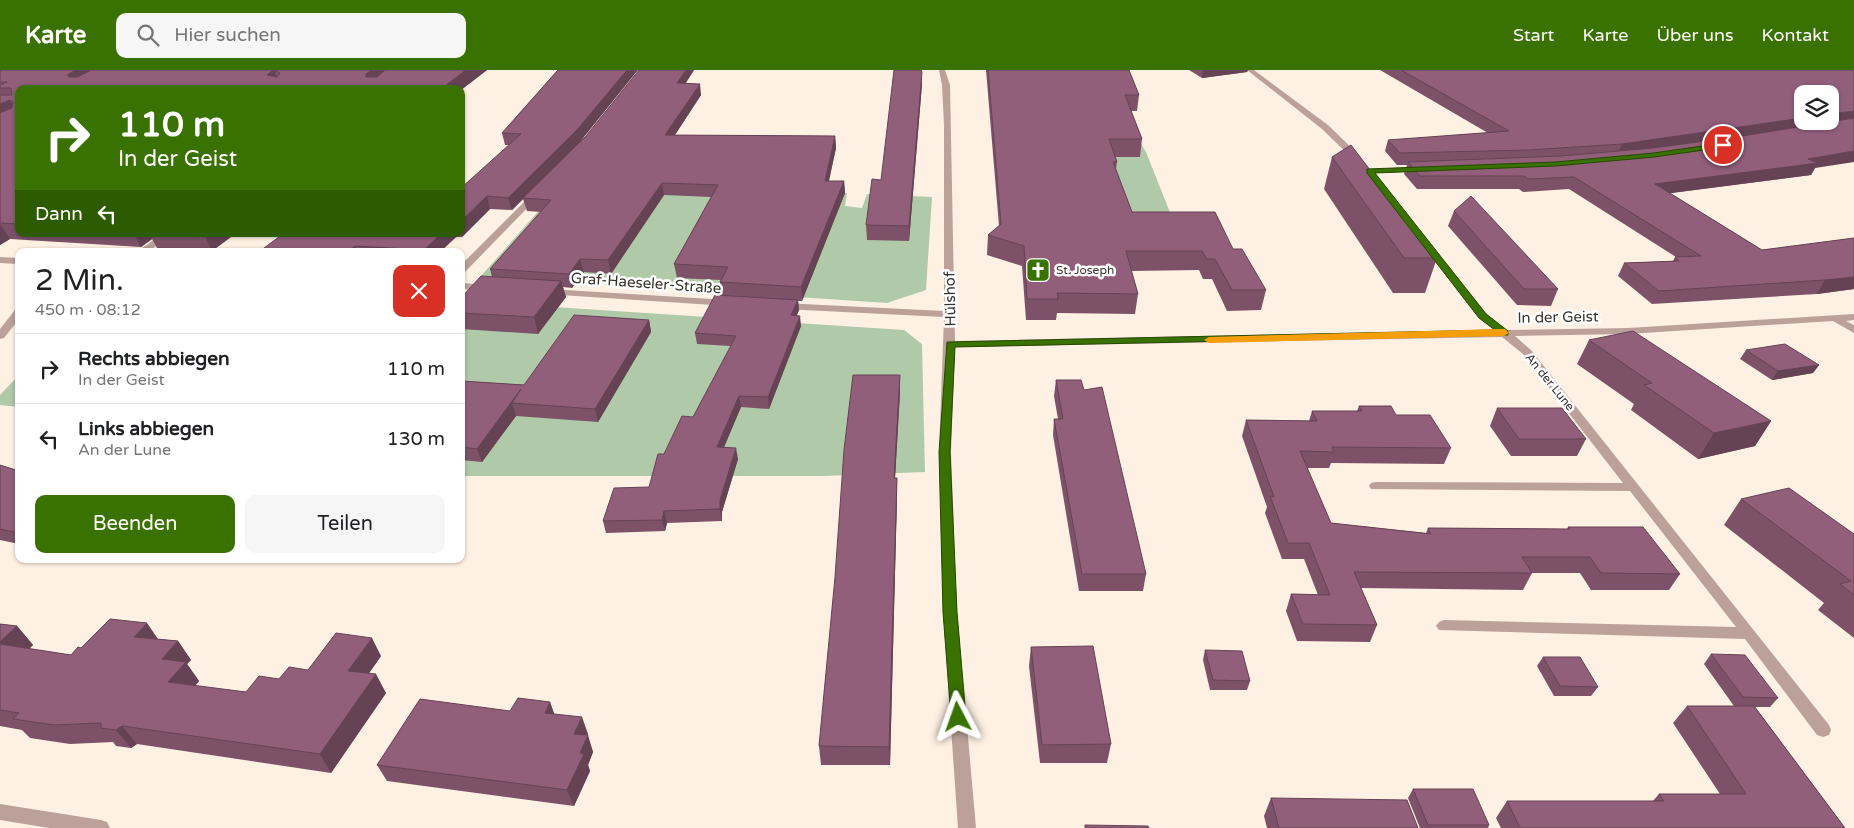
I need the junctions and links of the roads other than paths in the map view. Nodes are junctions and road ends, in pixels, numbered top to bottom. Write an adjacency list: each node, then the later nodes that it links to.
1 (942, 70): 18 (street, Hülshof)
2 (1250, 70): 4 (street)
3 (1436, 169): 4 (street)
4 (1370, 171): 5 (street)
5 (1380, 184)
6 (543, 187): 12 (street)
7 (1416, 230): 23 (street, An der Lune)
8 (164, 237): 9 (street)
9 (147, 248)
10 (0, 260): 11 (street)
11 (15, 261)
12 (465, 267)
13 (465, 286): 14 (street)
14 (501, 289)
15 (540, 291): 16 (street, Graf-Haeseler-Straße)
16 (744, 304)
17 (773, 305): 18 (street)
18 (950, 314): 25 (street, Hülshof)
19 (15, 317): 24 (street)
20 (1854, 317): 21 (street, In der Geist)
21 (1836, 319): 22 (street); 23 (street, In der Geist)
22 (1854, 330)
23 (1504, 333): 25 (street, In der Geist); 27 (street, An der Lune)
24 (0, 336)
25 (950, 344): 33 (street, Hülshof)
26 (1376, 486): 27 (street)
27 (1634, 487): 29 (street, An der Lune)
28 (1444, 626): 29 (street)
29 (1749, 633): 30 (street, An der Lune)
30 (1823, 730)
31 (0, 812): 32 (street)
32 (101, 828)
33 (967, 828)

